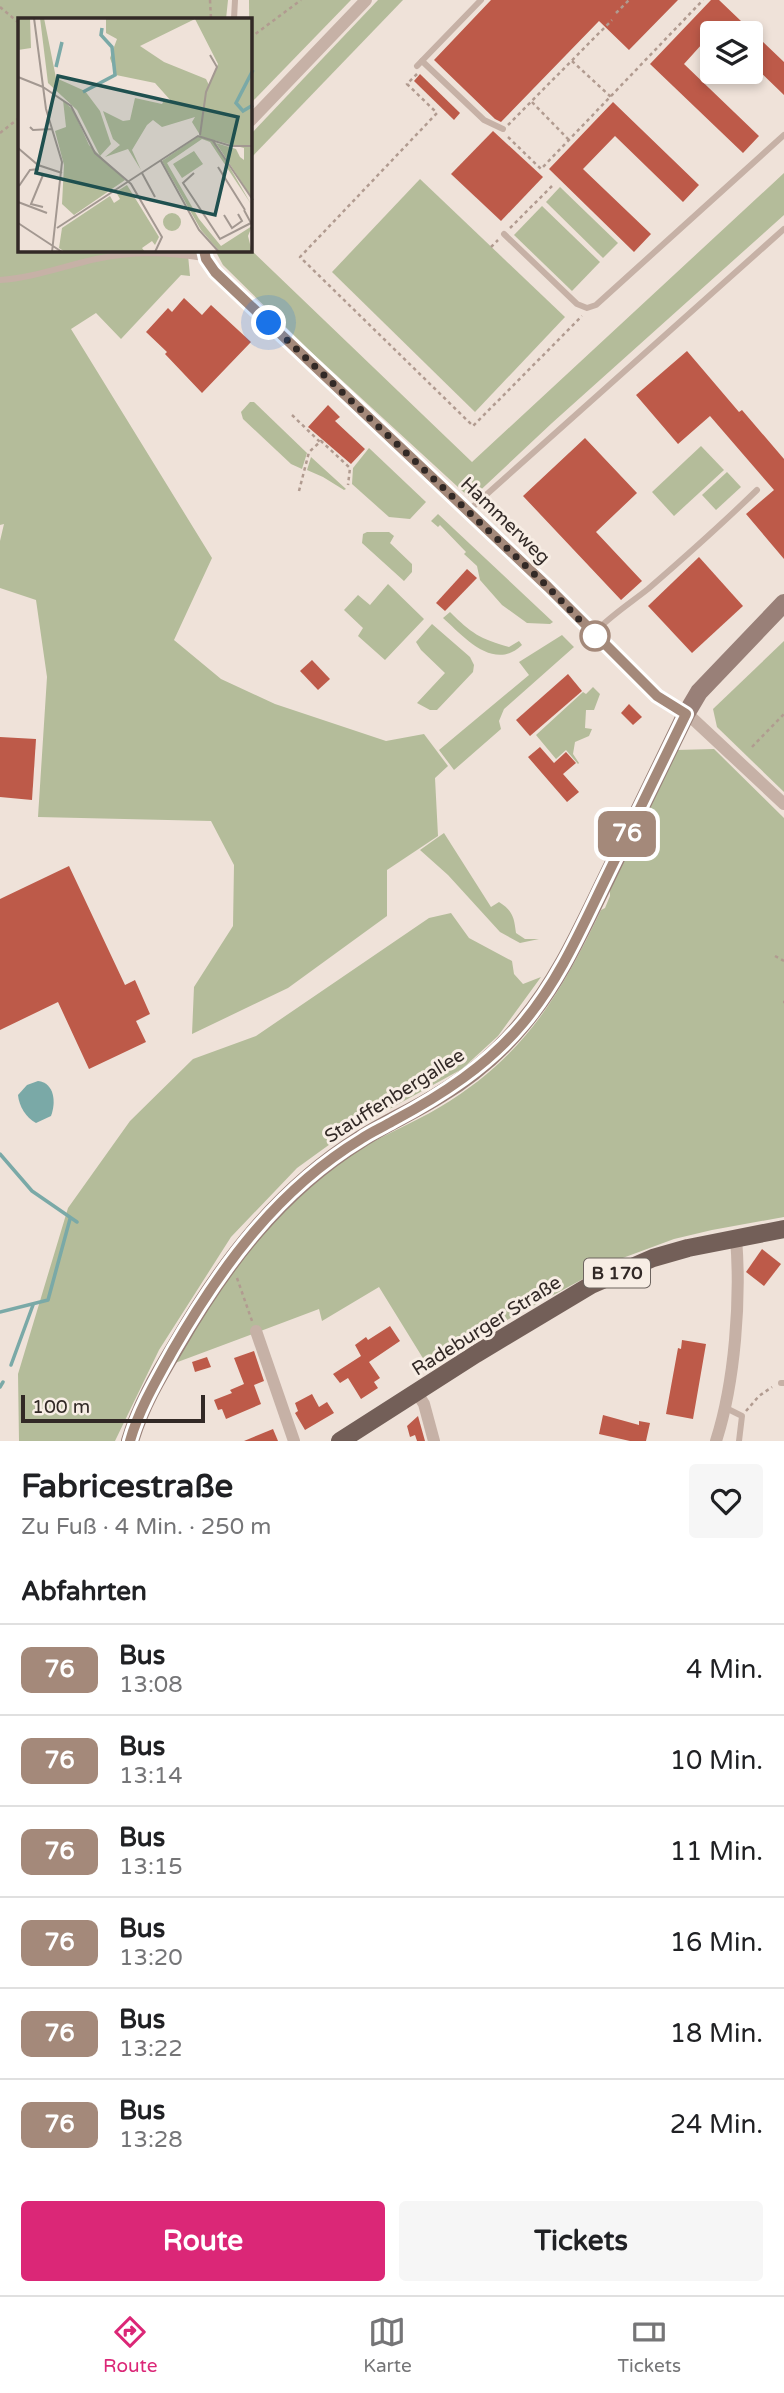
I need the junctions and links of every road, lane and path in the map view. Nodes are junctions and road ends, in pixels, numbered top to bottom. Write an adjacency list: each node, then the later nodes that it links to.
1 (210, 0): 10 (path)
2 (235, 0): 11 (lane)
3 (366, 0): 20 (street)
4 (481, 0): 16 (lane)
5 (629, 0): 9 (path)
6 (704, 0): 17 (path)
7 (298, 1): 14 (path)
8 (0, 7): 13 (path)
9 (616, 13)
10 (211, 18)
11 (234, 18)
12 (611, 20): 15 (path)
13 (18, 22)
14 (252, 36)
15 (572, 60): 17 (path); 18 (path)
16 (422, 64): 21 (lane); 31 (path)
17 (611, 97): 24 (path)
18 (531, 101): 21 (path); 24 (path)
19 (18, 119): 22 (path)
20 (252, 119)
21 (503, 130): 24 (path)
22 (0, 133)
23 (784, 135): 31 (lane)
24 (569, 140)
25 (552, 186): 27 (path)
26 (784, 229): 37 (lane)
27 (504, 234): 28 (path); 31 (lane)
28 (491, 247)
29 (205, 254): 30 (lane, Hammerweg); 37 (street, Hammerweg)
30 (0, 280)
31 (587, 308)
32 (292, 415): 33 (path)
33 (320, 442): 34 (path); 36 (path)
34 (348, 485)
35 (757, 490): 39 (lane)
36 (299, 491)
37 (468, 511): 39 (street, Hammerweg)
38 (784, 603): 40 (main road, Stauffenbergallee)
39 (593, 634): 40 (street, Hammerweg)
40 (686, 714): 43 (street, Hammerweg); 48 (main road, Stauffenbergallee)
41 (784, 714): 42 (path)
42 (752, 747)
43 (784, 804)
44 (775, 956): 45 (path)
45 (784, 961)
46 (784, 1229): 47 (main road, Radeburger Straße / B 170)
47 (736, 1238): 51 (main road, Radeburger Straße / B 170); 52 (street)
48 (232, 1258): 49 (path); 54 (main road, Stauffenbergallee)
49 (256, 1331): 55 (street)
50 (782, 1383): 53 (path)
51 (417, 1393): 56 (main road, Radeburger Straße / B 170); 57 (street)
52 (724, 1407): 53 (lane); 58 (street)
53 (742, 1416): 59 (lane)
54 (130, 1441)
55 (294, 1441)
56 (340, 1441)
57 (434, 1441)
58 (716, 1441)
59 (739, 1441)

